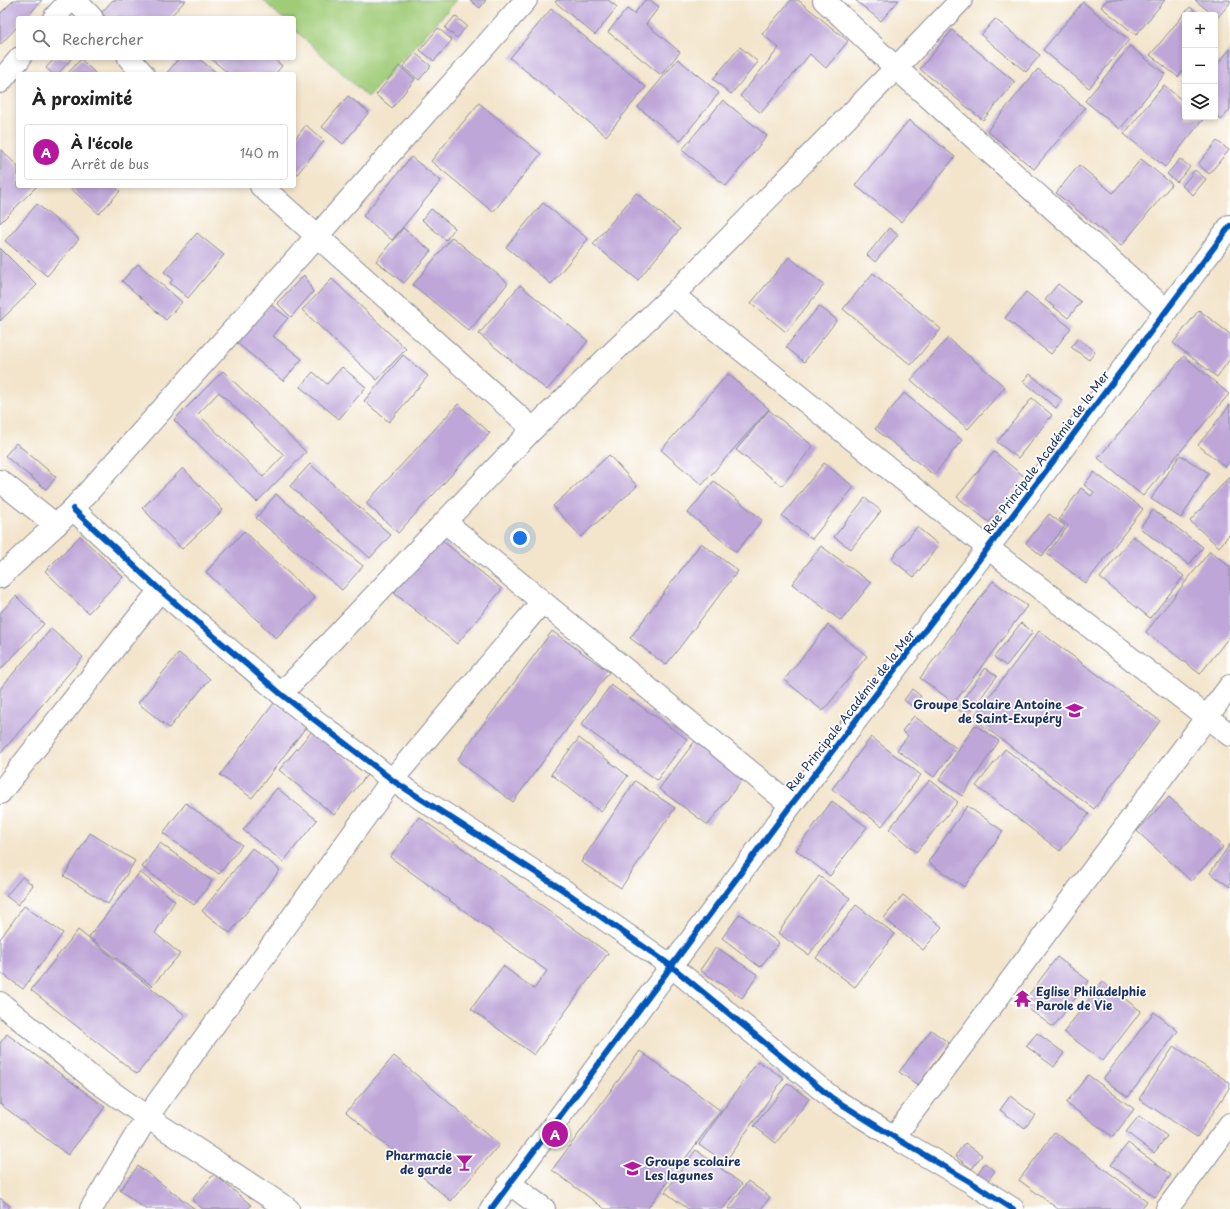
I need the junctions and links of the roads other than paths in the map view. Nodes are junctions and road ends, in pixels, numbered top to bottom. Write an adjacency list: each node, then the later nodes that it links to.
1 (70, 0): 6 (street)
2 (75, 0): 7 (street)
3 (526, 0): 15 (street)
4 (824, 0): 10 (street)
5 (961, 0): 10 (street)
6 (56, 16)
7 (90, 16)
8 (18, 60): 12 (street)
9 (131, 60): 11 (street)
10 (896, 68): 16 (street); 17 (street)
11 (142, 72)
12 (0, 82)
13 (263, 188): 15 (street)
14 (1230, 226): 17 (street, Rue Principale Académie de la Mer)
15 (317, 236): 18 (street); 20 (street)
16 (673, 295): 18 (street); 23 (street)
17 (1166, 310): 23 (street, Rue Principale Académie de la Mer)
18 (533, 430): 21 (street)
19 (0, 481): 22 (street)
20 (73, 509): 22 (street); 25 (street)
21 (445, 522): 26 (street); 28 (street)
22 (56, 525): 24 (street)
23 (988, 548): 29 (street); 33 (street, Rue Principale Académie de la Mer)
24 (0, 577)
25 (160, 590): 28 (street); 32 (street)
26 (542, 602): 31 (street); 33 (street)
27 (1230, 686): 29 (street)
28 (281, 694): 31 (street)
29 (1207, 717): 30 (street); 38 (street)
30 (1230, 735)
31 (392, 780): 34 (street); 36 (street)
32 (0, 793)
33 (791, 805): 34 (street, Rue Principale Académie de la Mer)
34 (671, 966): 38 (street); 39 (street, Rue Principale Académie de la Mer)
35 (0, 1004): 36 (street)
36 (147, 1117): 40 (street); 41 (street)
37 (1230, 1124): 45 (street)
38 (894, 1137): 44 (street)
39 (510, 1183): 42 (street, Rue Principale Académie de la Mer); 43 (street)
40 (91, 1209)
41 (288, 1209)
42 (491, 1209)
43 (544, 1209)
44 (1013, 1209)
45 (1167, 1209)

